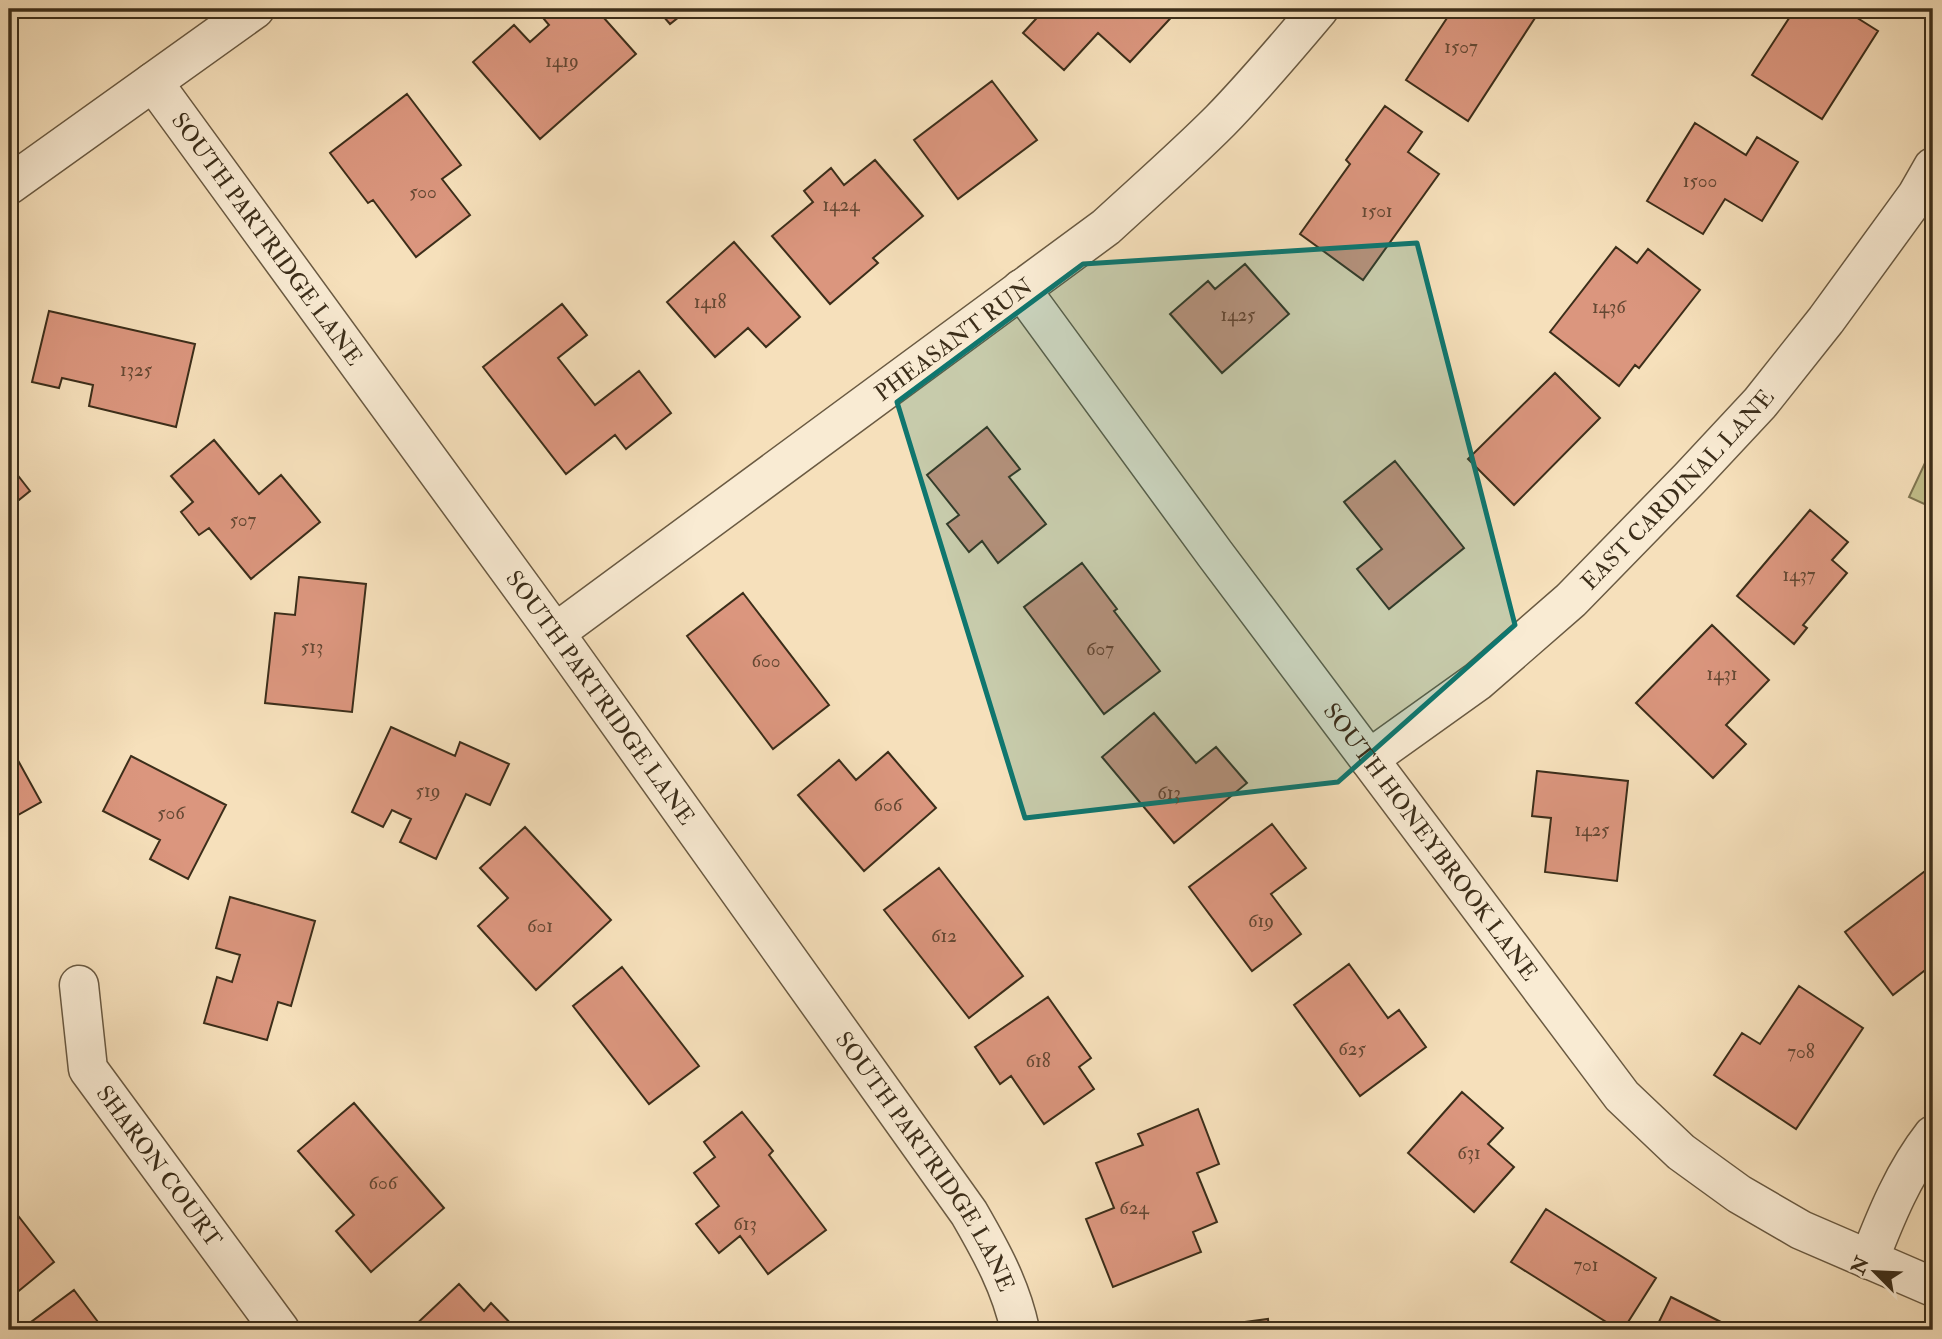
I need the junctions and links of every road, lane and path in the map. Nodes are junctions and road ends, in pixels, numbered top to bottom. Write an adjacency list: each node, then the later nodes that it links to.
1 (256, 9): 3 (street)
2 (1319, 9): 6 (street, PHEASANT RUN)
3 (153, 82): 5 (street); 7 (street, SOUTH PARTRIDGE LANE)
4 (1933, 167): 8 (street, EAST CARDINAL LANE)
5 (9, 186)
6 (1021, 289): 7 (street, PHEASANT RUN); 8 (street, SOUTH HONEYBROOK LANE)
7 (555, 633): 14 (street, SOUTH PARTRIDGE LANE)
8 (1369, 759): 11 (street, SOUTH HONEYBROOK LANE)
9 (79, 985): 13 (street, SHARON COURT)
10 (1933, 1135): 11 (street)
11 (1869, 1260): 12 (street, SOUTH HONEYBROOK LANE)
12 (1933, 1287)
13 (280, 1330)
14 (1020, 1330)

